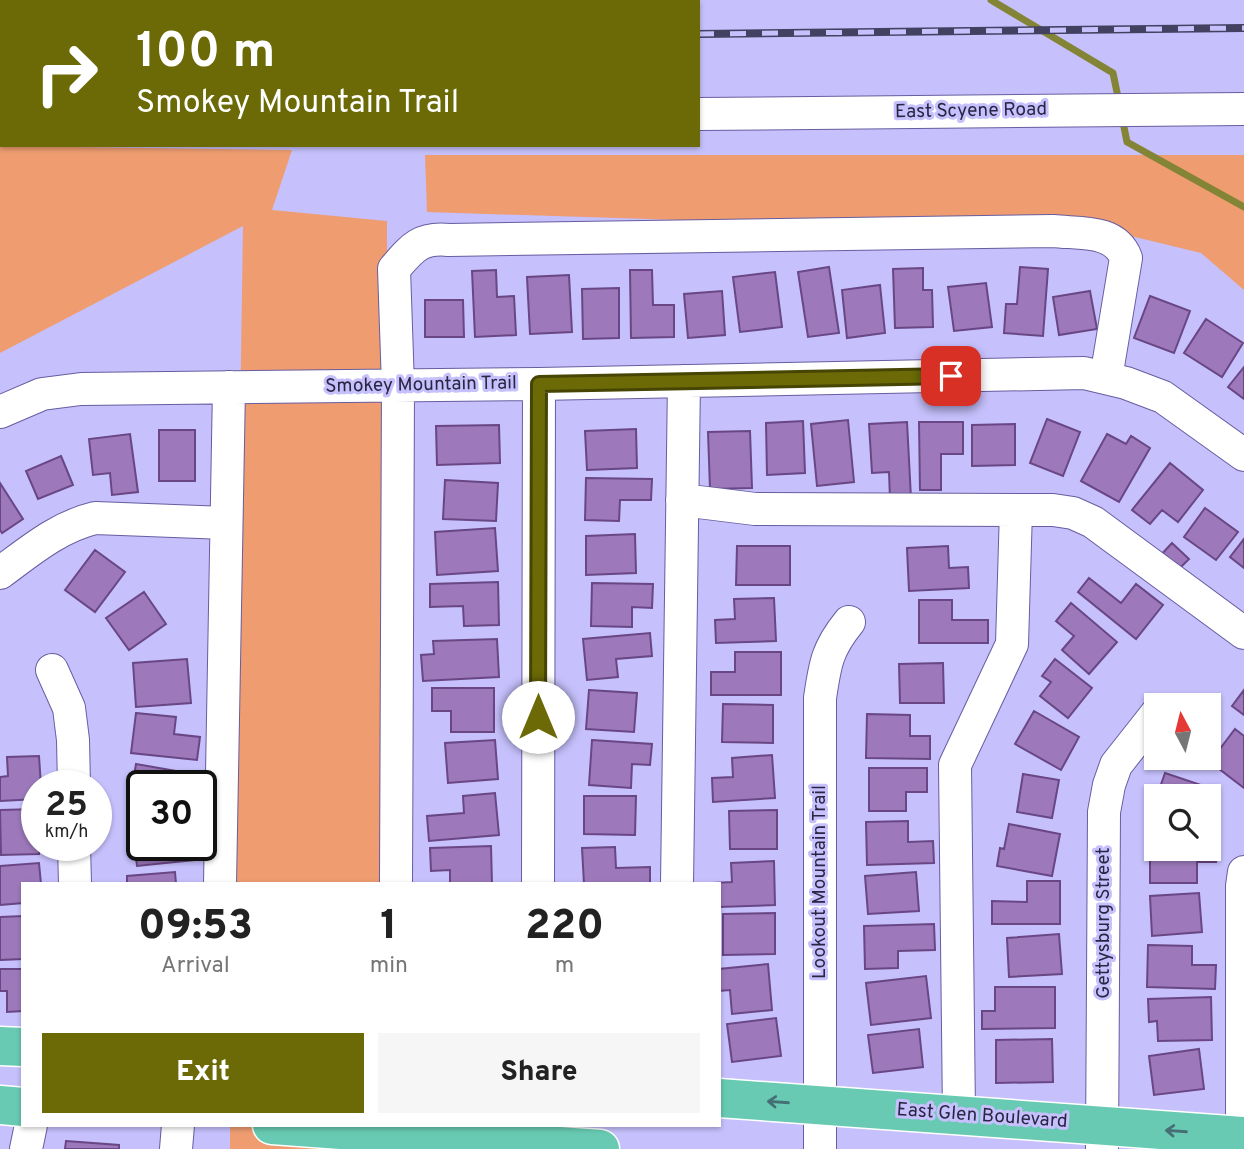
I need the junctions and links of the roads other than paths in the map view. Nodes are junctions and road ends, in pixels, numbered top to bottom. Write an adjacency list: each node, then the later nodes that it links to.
1 (1236, 109): 2 (street, East Scyene Road)
2 (700, 114)
3 (1106, 378): 4 (street, Smokey Mountain Trail); 6 (street); 9 (street, Smokey Mountain Trail)
4 (684, 381): 5 (street, Smokey Mountain Trail); 10 (street)
5 (539, 384): 6 (street, Smokey Mountain Trail); 24 (street)
6 (398, 386): 7 (street, Smokey Mountain Trail); 23 (street)
7 (229, 387): 8 (street, Smokey Mountain Trail); 12 (street)
8 (0, 412)
9 (1244, 455)
10 (682, 500): 11 (street); 25 (street)
11 (1016, 510): 15 (street); 32 (street)
12 (226, 523): 13 (street); 22 (street)
13 (0, 573)
14 (849, 622): 30 (street, Lookout Mountain Trail)
15 (1244, 633)
16 (52, 670): 18 (street)
17 (1144, 729): 37 (street, Gettysburg Street)
18 (74, 770)
19 (74, 861): 21 (street)
20 (1244, 872): 36 (street)
21 (75, 882)
22 (220, 882)
23 (396, 882)
24 (538, 882)
25 (677, 882)
26 (0, 1046): 27 (main road)
27 (21, 1047)
28 (721, 1098): 30 (main road, East Glen Boulevard, one-way to 28)
29 (0, 1105): 31 (main road)
30 (820, 1105): 32 (main road, East Glen Boulevard); 43 (street, Lookout Mountain Trail)
31 (21, 1107)
32 (959, 1115): 37 (main road, East Glen Boulevard)
33 (31, 1127): 40 (street)
34 (178, 1127): 41 (street)
35 (287, 1127): 39 (main road)
36 (1243, 1136): 37 (main road, East Glen Boulevard, one-way to 37)
37 (1103, 1137)
38 (538, 1140): 39 (main road); 42 (main road)
39 (394, 1141)
40 (26, 1149)
41 (176, 1149)
42 (600, 1149)
43 (820, 1149)

